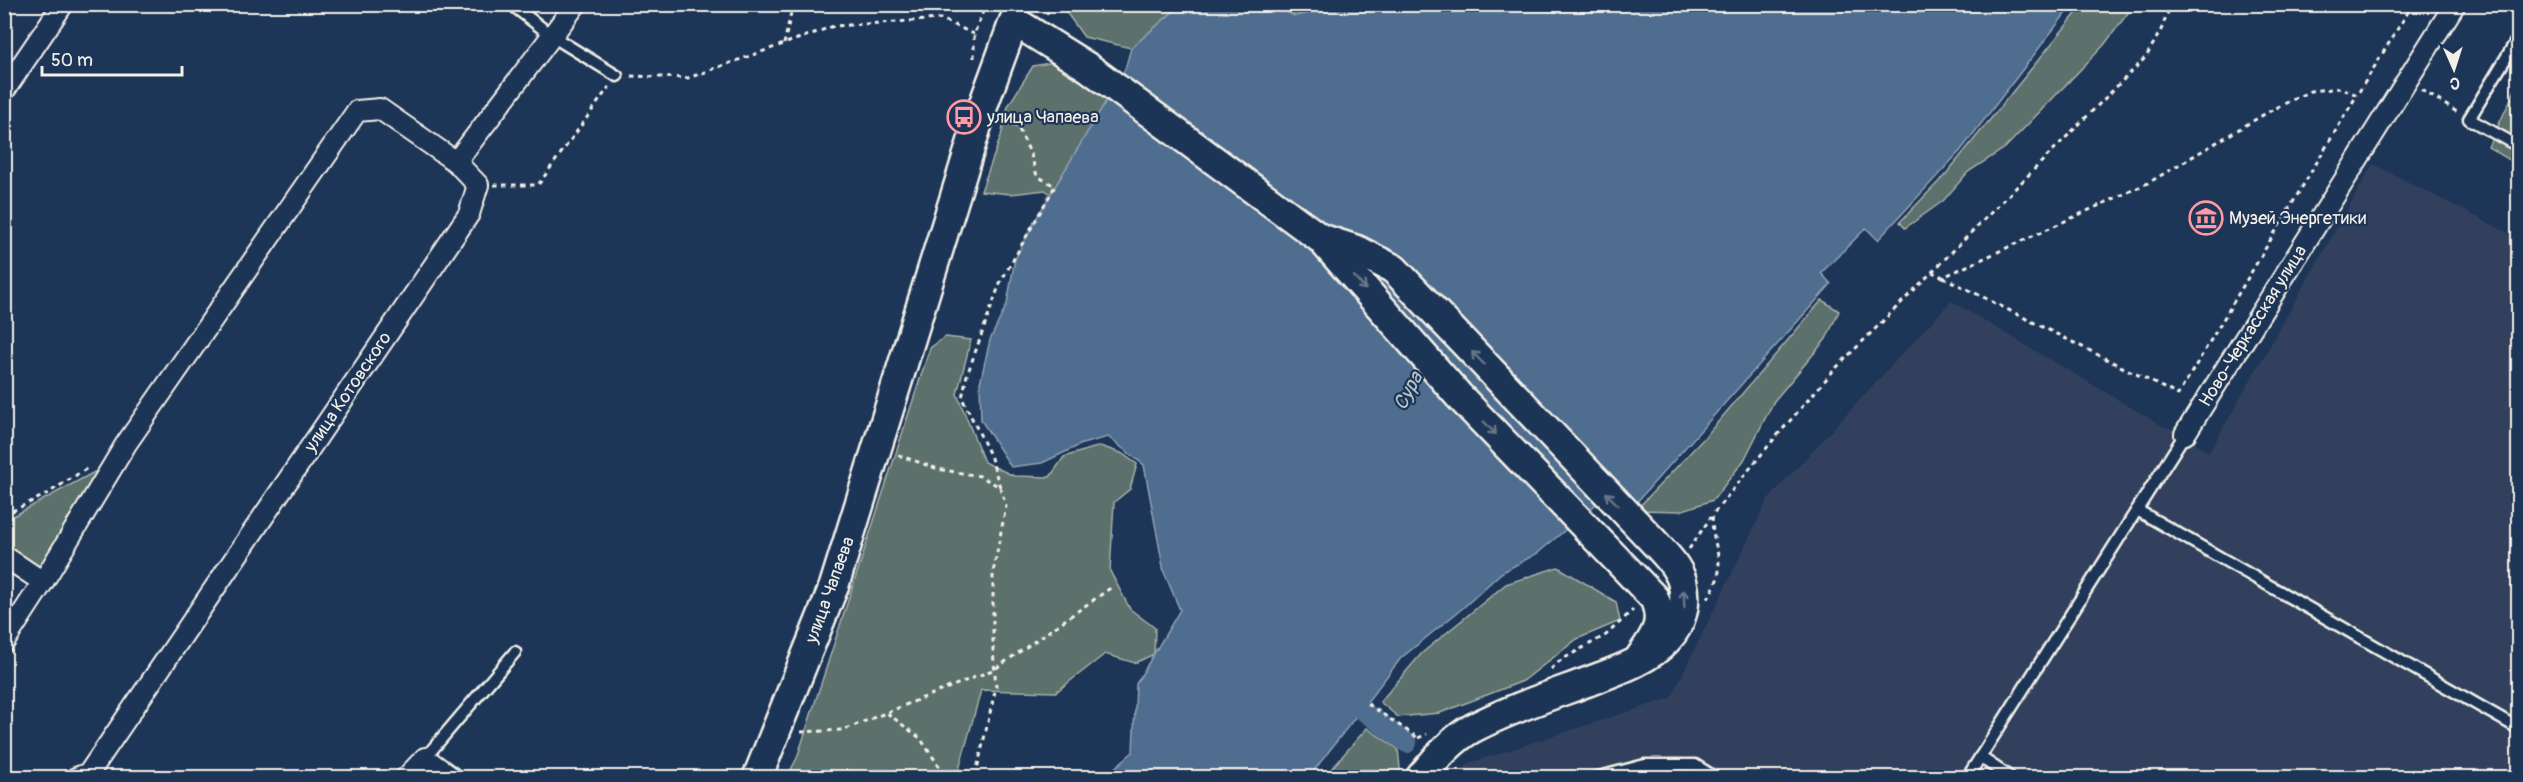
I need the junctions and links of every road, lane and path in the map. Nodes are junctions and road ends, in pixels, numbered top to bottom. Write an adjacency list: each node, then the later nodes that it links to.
1 (63, 4): 16 (street)
2 (511, 4): 10 (lane)
3 (576, 4): 10 (street)
4 (793, 4): 12 (path)
5 (986, 4): 9 (path)
6 (2171, 4): 24 (path)
7 (2413, 4): 17 (path)
8 (2455, 4): 15 (street, Ново-Черкасская улица)
9 (974, 34): 12 (path); 13 (path)
10 (552, 36): 14 (lane); 21 (street)
11 (2518, 38): 18 (lane)
12 (784, 44): 14 (path)
13 (974, 66)
14 (617, 76): 22 (path)
15 (2407, 81): 18 (path); 26 (street, Ново-Черкасская улица)
16 (4, 92)
17 (2357, 95): 25 (path); 25 (path)
18 (2469, 119): 20 (lane)
19 (1001, 121): 29 (path)
20 (2518, 146)
21 (456, 162): 22 (street); 35 (street)
22 (478, 185): 49 (street, улица Котовского)
23 (1321, 239): 40 (main road, one-way to 40); 40 (main road, one-way to 23); 45 (main road, улица Чапаева)
24 (1932, 272): 25 (path); 31 (path)
25 (1943, 277)
26 (2185, 434): 30 (lane)
27 (895, 454): 29 (path)
28 (96, 463): 32 (path)
29 (1000, 487): 41 (path)
30 (2137, 510): 44 (lane); 47 (lane)
31 (1713, 514): 33 (path); 37 (path)
32 (4, 515)
33 (1688, 550)
34 (4, 556): 35 (street)
35 (43, 582): 38 (street)
36 (1112, 587): 41 (path)
37 (1705, 607)
38 (4, 642)
39 (515, 652): 48 (lane)
40 (1639, 659): 55 (main road)
41 (995, 669): 43 (path); 54 (path)
42 (1368, 704): 46 (path)
43 (886, 713): 45 (path); 53 (path)
44 (2518, 728)
45 (775, 733): 52 (main road, улица Чапаева)
46 (1418, 738)
47 (1980, 757): 58 (lane); 59 (lane)
48 (425, 758): 50 (street); 51 (street)
49 (76, 777)
50 (406, 777)
51 (453, 777)
52 (757, 777)
53 (944, 777)
54 (975, 777)
55 (1420, 777)
56 (1595, 777): 57 (lane)
57 (1716, 777)
58 (1967, 777)
59 (2011, 777)

